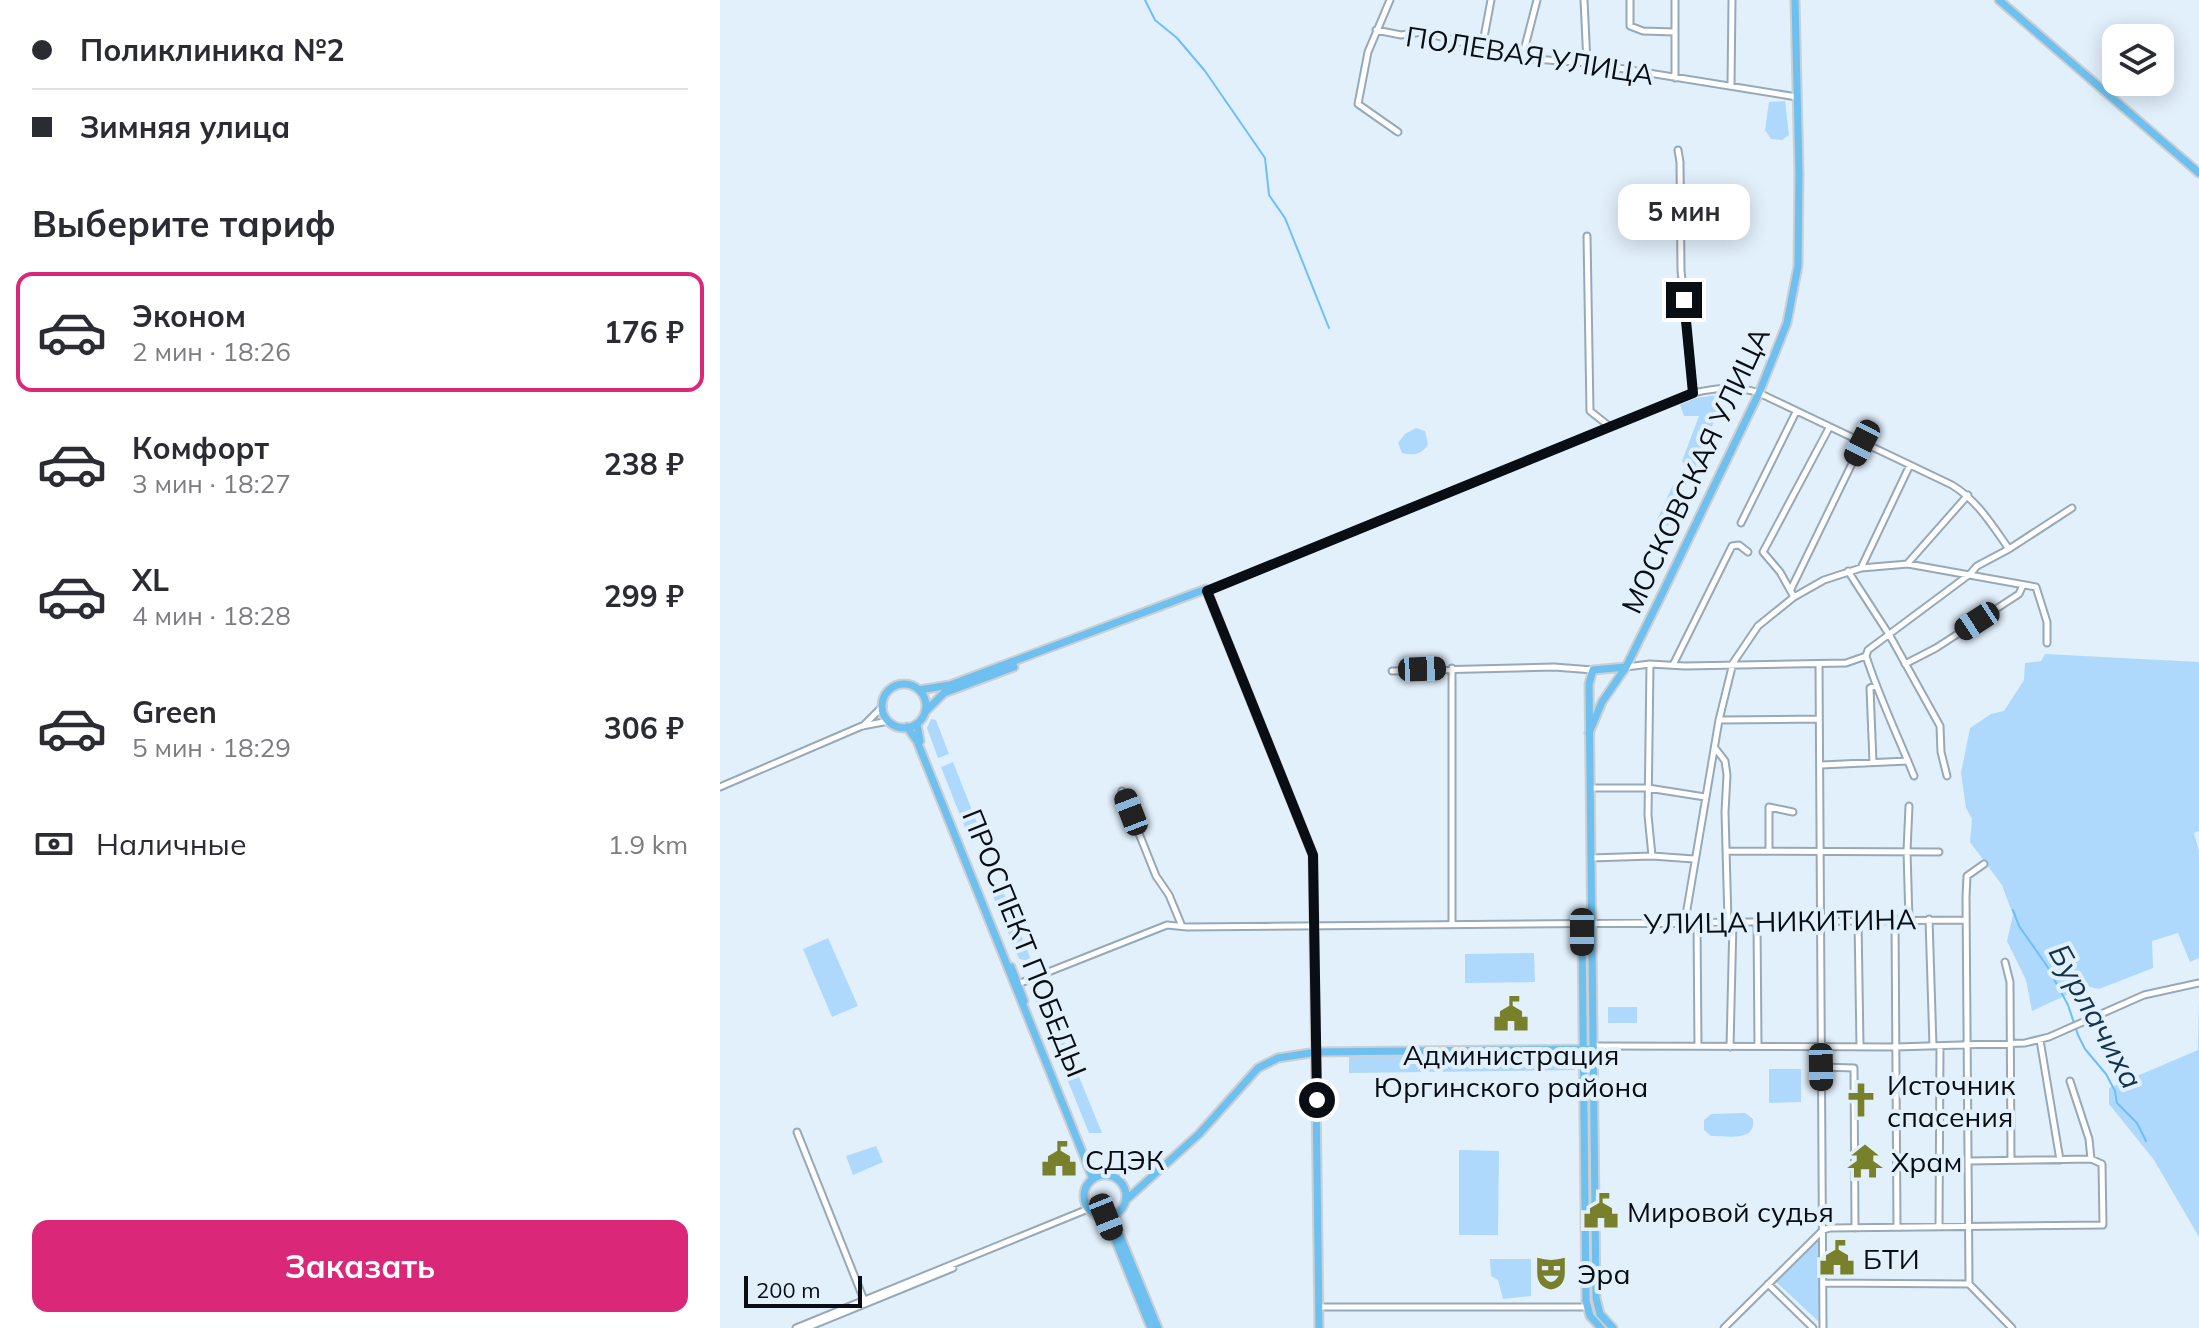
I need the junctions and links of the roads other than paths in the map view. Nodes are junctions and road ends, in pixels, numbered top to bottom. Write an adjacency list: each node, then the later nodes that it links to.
1 (1390, 0): 10 (street)
2 (1491, 0): 12 (street)
3 (1537, 0): 13 (street)
4 (1584, 0): 14 (street)
5 (1630, 0): 11 (street)
6 (1675, 0): 11 (street)
7 (1732, 0): 16 (street)
8 (1795, 0): 17 (main road, МОСКОВСКАЯ УЛИЦА)
9 (1999, 0): 20 (main road)
10 (1376, 30): 12 (street, ПОЛЕВАЯ УЛИЦА); 18 (street)
11 (1675, 32): 15 (street)
12 (1482, 48): 13 (street, ПОЛЕВАЯ УЛИЦА)
13 (1522, 58): 14 (street, ПОЛЕВАЯ УЛИЦА)
14 (1587, 63): 15 (street, ПОЛЕВАЯ УЛИЦА)
15 (1675, 78): 16 (street, ПОЛЕВАЯ УЛИЦА)
16 (1731, 86): 17 (street, ПОЛЕВАЯ УЛИЦА)
17 (1797, 97): 23 (main road, МОСКОВСКАЯ УЛИЦА)
18 (1398, 132)
19 (1678, 150): 22 (street)
20 (2199, 173)
21 (1587, 236): 25 (street)
22 (1693, 393): 23 (street); 25 (street)
23 (1759, 393): 24 (street); 51 (main road, МОСКОВСКАЯ УЛИЦА)
24 (1796, 412): 26 (street); 31 (street)
25 (1610, 427): 40 (street)
26 (1829, 428): 27 (street); 39 (street)
27 (1862, 443): 28 (street); 39 (street)
28 (1910, 465): 29 (street); 35 (street)
29 (1968, 495): 32 (street); 34 (street)
30 (2072, 508): 32 (street)
31 (1741, 523)
32 (2009, 549): 37 (street)
33 (1748, 552): 49 (street)
34 (1908, 564): 35 (street); 37 (street)
35 (1861, 568): 36 (street)
36 (1848, 571): 41 (street); 42 (street)
37 (1970, 574): 38 (street); 42 (street)
38 (2023, 585): 43 (street); 48 (street)
39 (1791, 589): 41 (street)
40 (1205, 590): 57 (main road); 61 (main road); 104 (main road)
41 (1794, 597): 45 (street)
42 (1890, 636): 44 (street); 48 (street)
43 (2047, 643)
44 (1866, 656): 47 (street); 56 (street)
45 (1733, 663): 47 (street); 49 (street); 63 (street)
46 (1650, 664): 49 (street); 51 (street); 77 (street)
47 (1819, 664): 62 (street)
48 (1905, 664): 74 (street)
49 (1673, 665)
50 (1613, 667): 51 (main road); 53 (main road); 55 (main road)
51 (1626, 667): 55 (main road, МОСКОВСКАЯ УЛИЦА)
52 (1452, 668): 53 (street); 54 (street); 101 (street)
53 (1593, 670): 58 (main road, МОСКОВСКАЯ УЛИЦА)
54 (1392, 671)
55 (1619, 678): 59 (main road, МОСКОВСКАЯ УЛИЦА)
56 (1875, 686): 70 (street); 71 (street)
57 (919, 690): 60 (main road); 61 (main road)
58 (1589, 701): 59 (main road); 68 (main road, МОСКОВСКАЯ УЛИЦА)
59 (1602, 702): 68 (main road, МОСКОВСКАЯ УЛИЦА)
60 (883, 706): 64 (main road); 66 (street)
61 (925, 712): 65 (main road)
62 (1819, 719): 63 (street); 72 (street)
63 (1719, 720): 69 (street)
64 (889, 721): 66 (street); 67 (main road)
65 (917, 724): 67 (main road); 107 (main road, ПРОСПЕКТ ПОБЕДЫ)
66 (862, 726): 75 (street)
67 (907, 727): 128 (main road)
68 (1589, 733): 76 (main road, МОСКОВСКАЯ УЛИЦА)
69 (1714, 747): 79 (street); 82 (street)
70 (1908, 761): 71 (street); 73 (street)
71 (1873, 762): 72 (street)
72 (1821, 765): 84 (street)
73 (1914, 776)
74 (1947, 776)
75 (720, 787)
76 (1590, 788): 77 (street); 88 (main road, МОСКОВСКАЯ УЛИЦА)
77 (1648, 788): 79 (street); 87 (street)
78 (1122, 791): 103 (street)
79 (1705, 797): 89 (street)
80 (1909, 806): 85 (street)
81 (1793, 812): 83 (street)
82 (1726, 851): 83 (street); 99 (street)
83 (1769, 851): 84 (street)
84 (1819, 851): 85 (street); 93 (street)
85 (1907, 851): 86 (street); 95 (street)
86 (1939, 852)
87 (1652, 856): 88 (street); 89 (street)
88 (1591, 858): 102 (main road, МОСКОВСКАЯ УЛИЦА)
89 (1694, 859): 97 (street)
90 (1984, 864): 96 (street)
91 (1895, 919): 94 (street, УЛИЦА НИКИТИНА); 95 (street, УЛИЦА НИКИТИНА); 118 (street)
92 (1929, 919): 95 (street, УЛИЦА НИКИТИНА); 96 (street, УЛИЦА НИКИТИНА); 114 (street)
93 (1820, 920): 94 (street, УЛИЦА НИКИТИНА); 100 (street, УЛИЦА НИКИТИНА); 112 (street)
94 (1858, 920): 113 (street)
95 (1909, 920)
96 (1966, 920): 115 (street)
97 (1685, 921): 98 (street, УЛИЦА НИКИТИНА); 102 (street, УЛИЦА НИКИТИНА)
98 (1697, 921): 99 (street, УЛИЦА НИКИТИНА); 110 (street)
99 (1731, 921): 100 (street, УЛИЦА НИКИТИНА); 117 (street)
100 (1757, 921): 111 (street)
101 (1452, 923): 102 (street, УЛИЦА НИКИТИНА); 104 (street, УЛИЦА НИКИТИНА)
102 (1586, 923): 116 (main road); 119 (main road)
103 (1181, 924): 104 (street, УЛИЦА НИКИТИНА); 107 (street, УЛИЦА НИКИТИНА)
104 (1313, 925): 120 (main road)
105 (2005, 962): 109 (street)
106 (2199, 983): 108 (street)
107 (1018, 984): 128 (main road, ПРОСПЕКТ ПОБЕДЫ)
108 (2040, 1040): 109 (street); 126 (street)
109 (2011, 1045): 115 (street); 125 (street)
110 (1698, 1046): 117 (street); 119 (street)
111 (1758, 1046): 112 (street); 117 (street)
112 (1821, 1046): 113 (street); 121 (street)
113 (1860, 1046): 118 (street)
114 (1936, 1046): 115 (street); 118 (street); 133 (street)
115 (1968, 1046): 127 (street)
116 (1583, 1047): 119 (main road); 120 (main road); 137 (main road)
117 (1730, 1047)
118 (1896, 1047): 132 (street)
119 (1594, 1048): 138 (main road)
120 (1315, 1050): 129 (main road); 143 (main road); 150 (main road)
121 (1821, 1067): 135 (street); 136 (street)
122 (2070, 1081): 124 (street)
123 (797, 1132): 142 (street)
124 (2091, 1159): 126 (street); 134 (street)
125 (2011, 1160): 126 (street); 127 (street)
126 (2060, 1160)
127 (1969, 1161): 134 (street)
128 (1094, 1178): 129 (main road); 130 (main road)
129 (1126, 1197): 131 (main road)
130 (1089, 1210): 131 (main road); 142 (street); 147 (street)
131 (1109, 1217): 148 (main road); 149 (main road)
132 (1897, 1227): 133 (street); 135 (street)
133 (1939, 1227): 134 (street)
134 (1969, 1227): 141 (street)
135 (1855, 1228): 136 (street)
136 (1823, 1230): 139 (street); 140 (street)
137 (1585, 1243): 138 (main road); 145 (main road)
138 (1595, 1243): 144 (main road)
139 (1823, 1283): 141 (street); 155 (street)
140 (1768, 1284): 153 (street); 154 (street)
141 (1969, 1284): 156 (street)
142 (864, 1300): 146 (street)
143 (1318, 1305): 145 (street); 150 (main road)
144 (1597, 1305): 145 (main road); 152 (main road)
145 (1586, 1307): 151 (main road)
146 (796, 1328)
147 (806, 1328)
148 (1151, 1328)
149 (1158, 1328)
150 (1317, 1328)
151 (1601, 1328)
152 (1613, 1328)
153 (1724, 1328)
154 (1813, 1328)
155 (1823, 1328)
156 (2012, 1328)

